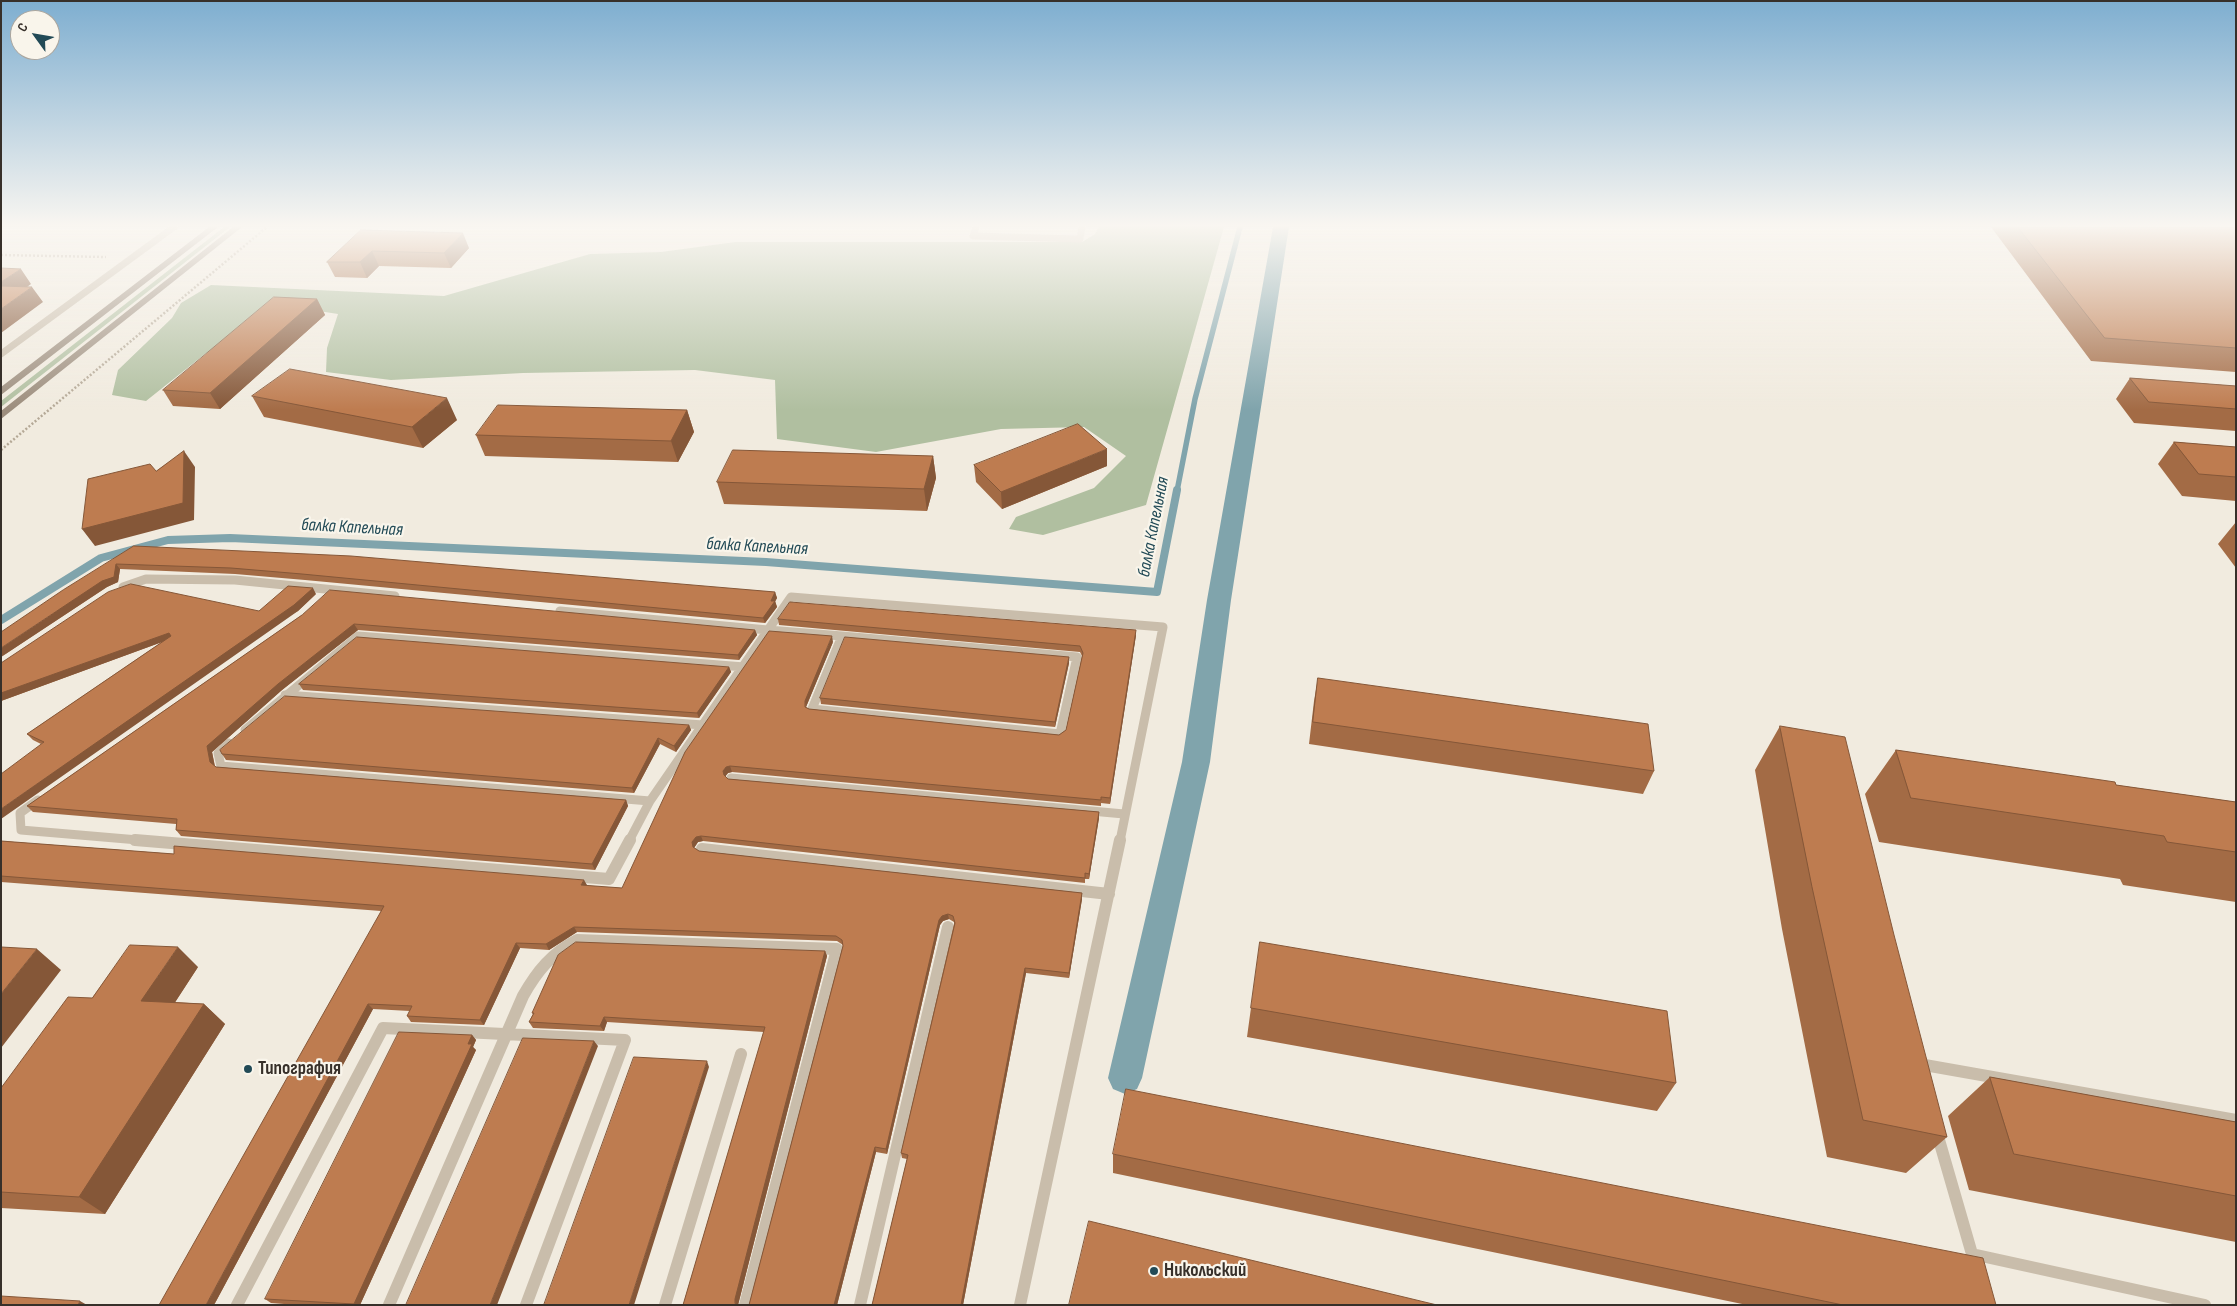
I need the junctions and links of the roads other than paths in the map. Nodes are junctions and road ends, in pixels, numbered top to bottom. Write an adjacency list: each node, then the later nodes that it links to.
1 (91, 288): 4 (lane)
2 (135, 288): 5 (main road)
3 (162, 288): 6 (main road)
4 (1, 354)
5 (1, 392)
6 (1, 416)
7 (332, 588): 8 (lane); 9 (lane); 10 (lane)
8 (110, 592)
9 (404, 597)
10 (320, 599)
11 (552, 611): 12 (lane)
12 (768, 630): 13 (lane); 14 (lane); 20 (lane)
13 (842, 636): 13 (lane)
14 (744, 667): 15 (lane); 16 (lane)
15 (285, 695): 16 (lane); 19 (lane)
16 (704, 725): 19 (lane)
17 (731, 778): 20 (lane)
18 (44, 796): 19 (lane)
19 (650, 801)
20 (1124, 814): 22 (lane)
21 (702, 849): 22 (lane)
22 (1109, 894): 35 (lane)
23 (948, 927): 34 (lane)
24 (508, 1033): 29 (lane); 30 (lane); 31 (lane); 33 (lane)
25 (741, 1054): 32 (lane)
26 (1920, 1074): 27 (lane)
27 (2236, 1120)
28 (1934, 1121): 36 (lane)
29 (237, 1305)
30 (389, 1305)
31 (526, 1305)
32 (665, 1305)
33 (745, 1305)
34 (860, 1305)
35 (1020, 1305)
36 (2205, 1305)

